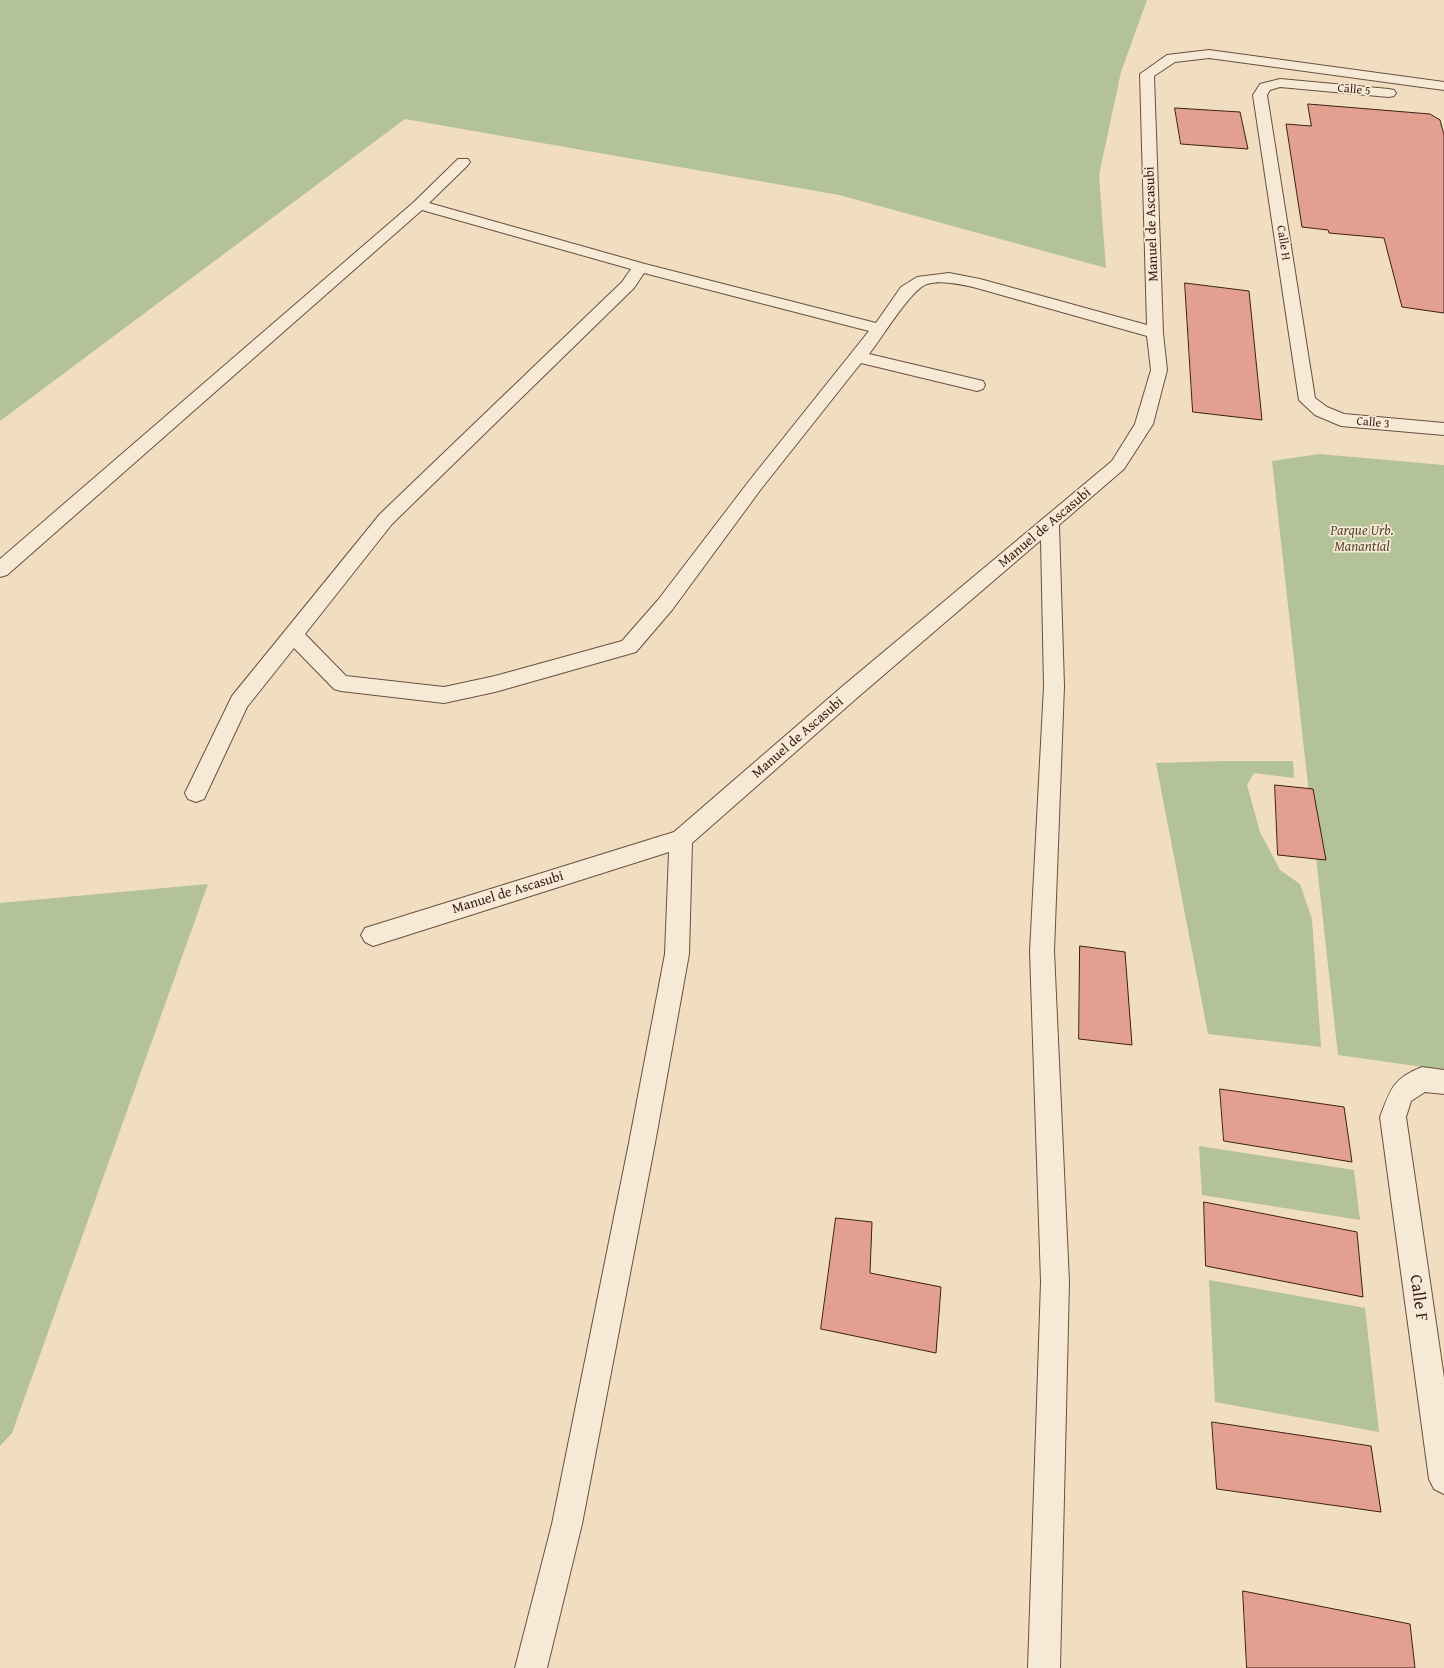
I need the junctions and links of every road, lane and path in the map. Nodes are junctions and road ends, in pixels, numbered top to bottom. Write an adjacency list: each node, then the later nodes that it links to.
1 (1444, 86): 8 (street, Manuel de Ascasubi)
2 (1265, 87): 3 (street, Calle 5); 11 (street, Calle H)
3 (1402, 94)
4 (463, 162): 5 (street)
5 (419, 205): 6 (street); 14 (street)
6 (640, 267): 7 (street); 15 (street)
7 (880, 329): 8 (street); 9 (street)
8 (1155, 333): 13 (street, Manuel de Ascasubi)
9 (858, 357): 10 (street); 15 (street)
10 (977, 385)
11 (1307, 400): 12 (street, Calle 3)
12 (1444, 429)
13 (1050, 524): 17 (street, Manuel de Ascasubi); 22 (street)
14 (0, 570)
15 (292, 635): 16 (street)
16 (196, 792)
17 (682, 839): 18 (street, Manuel de Ascasubi); 21 (street)
18 (373, 935)
19 (1444, 1082): 20 (street, Calle F)
20 (1444, 1479)
21 (531, 1668)
22 (1044, 1668)

